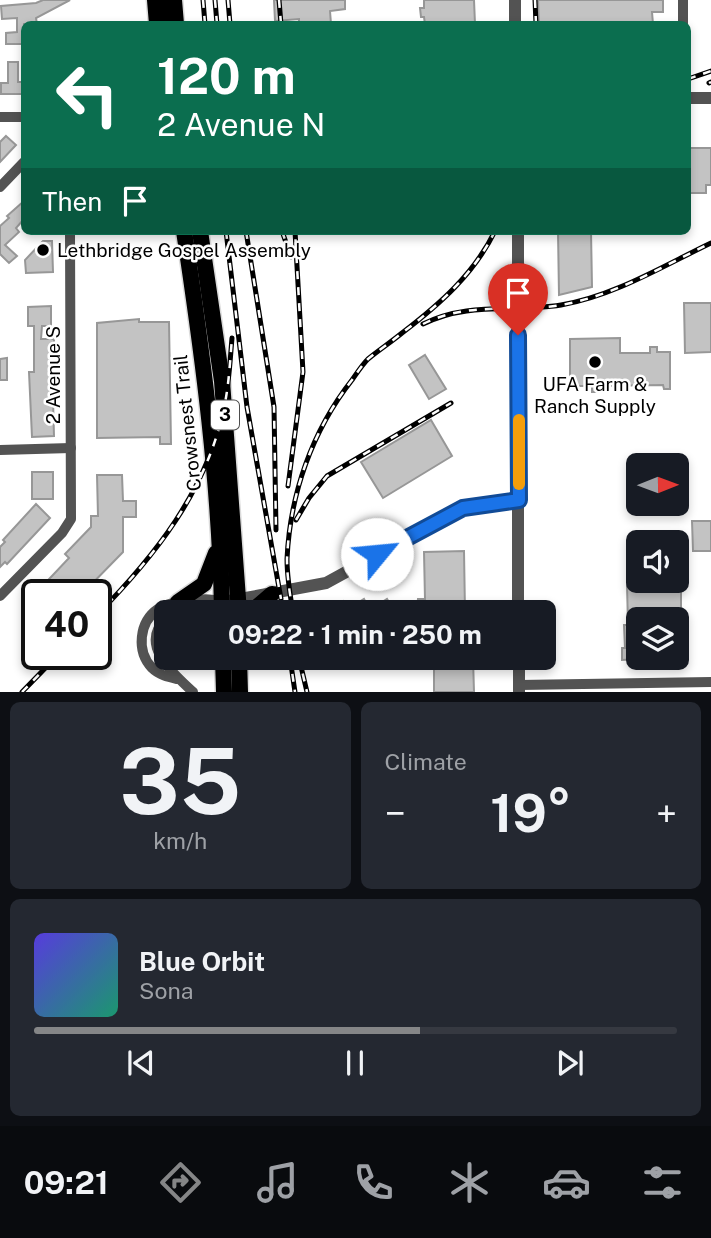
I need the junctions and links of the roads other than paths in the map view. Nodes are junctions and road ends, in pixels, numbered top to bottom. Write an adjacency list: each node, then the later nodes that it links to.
1 (156, 0): 5 (highway)
2 (173, 0): 6 (highway)
3 (514, 0): 7 (street)
4 (683, 0): 8 (street)
5 (158, 21)
6 (175, 21)
7 (515, 21)
8 (683, 21)
9 (691, 98): 10 (street)
10 (711, 98)
11 (0, 117): 12 (street)
12 (21, 117)
13 (21, 165): 14 (street)
14 (0, 187)
15 (70, 235): 19 (street, 2 Avenue S)
16 (185, 235): 22 (highway, Crowsnest Trail / 3)
17 (201, 235): 27 (highway, Crowsnest Trail / 3)
18 (518, 235): 21 (street)
19 (71, 448): 20 (street); 24 (street, 2 Avenue S)
20 (0, 450)
21 (519, 500): 23 (street); 30 (street)
22 (218, 536): 25 (highway); 26 (highway, Crowsnest Trail / 3)
23 (272, 594): 28 (street); 29 (highway)
24 (0, 596)
25 (192, 600)
26 (229, 600)
27 (230, 600)
28 (253, 600)
29 (265, 600)
30 (518, 600)
31 (154, 612): 32 (street)
32 (154, 669)
33 (155, 670): 37 (street)
34 (171, 670): 37 (street)
35 (239, 670): 41 (highway)
36 (519, 670): 39 (street)
37 (177, 679): 40 (street)
38 (711, 682): 39 (street)
39 (519, 689)
40 (193, 692)
41 (240, 692)

